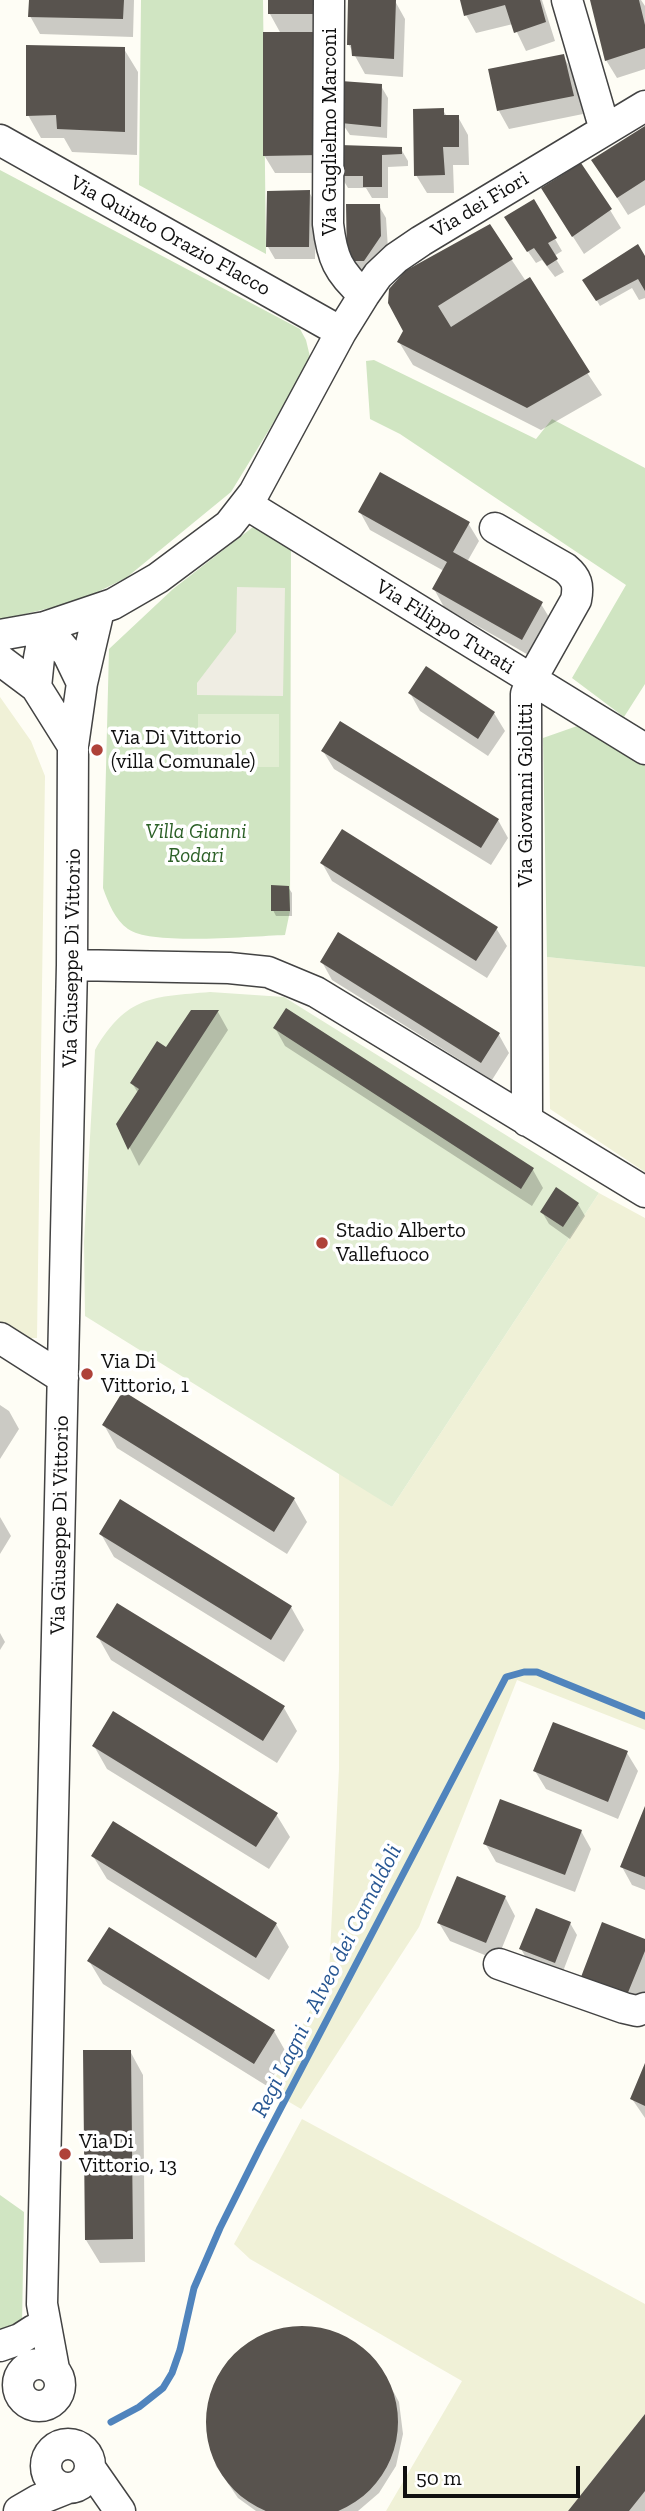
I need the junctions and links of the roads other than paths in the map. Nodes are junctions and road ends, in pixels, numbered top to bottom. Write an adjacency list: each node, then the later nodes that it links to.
1 (330, 0): 6 (street, Via Guglielmo Marconi)
2 (566, 0): 4 (street)
3 (645, 106): 4 (street, Via dei Fiori)
4 (604, 131): 6 (street, Via dei Fiori)
5 (0, 140): 7 (street, Via Quinto Orazio Flacco)
6 (364, 295): 7 (street, Via dei Fiori)
7 (341, 332): 8 (street, Via dei Fiori)
8 (246, 504): 10 (street, Via dei Fiori); 14 (street, Via Filippo Turati)
9 (495, 528): 14 (street, Via Giovanni Giolitti)
10 (99, 610): 11 (street, Via dei Fiori); 15 (street, Via Giuseppe Di Vittorio)
11 (45, 627): 12 (street, Via dei Fiori); 15 (street); 16 (street)
12 (0, 635)
13 (0, 660): 16 (street)
14 (531, 680): 18 (street, Via Filippo Turati); 20 (street, Via Giovanni Giolitti)
15 (82, 683): 17 (street, Via Giuseppe Di Vittorio)
16 (36, 687): 17 (street)
17 (72, 746): 19 (street, Via Giuseppe Di Vittorio)
18 (645, 749)
19 (72, 965): 20 (street); 23 (street, Via Giuseppe Di Vittorio)
20 (527, 1121): 21 (street)
21 (645, 1192)
22 (0, 1338): 23 (street)
23 (63, 1378): 26 (street, Via Giuseppe Di Vittorio)
24 (499, 1964): 25 (street)
25 (645, 2008)
26 (38, 2317): 27 (street); 28 (street, Via Giuseppe Di Vittorio)
27 (0, 2346)
28 (26, 2380): 29 (street); 30 (street, Via Giuseppe Di Vittorio)
29 (46, 2464): 30 (street); 31 (street)
30 (76, 2472): 31 (street); 32 (street); 33 (street, Via Giuseppe Di Vittorio)
31 (20, 2510)
32 (113, 2511)
33 (120, 2511)

